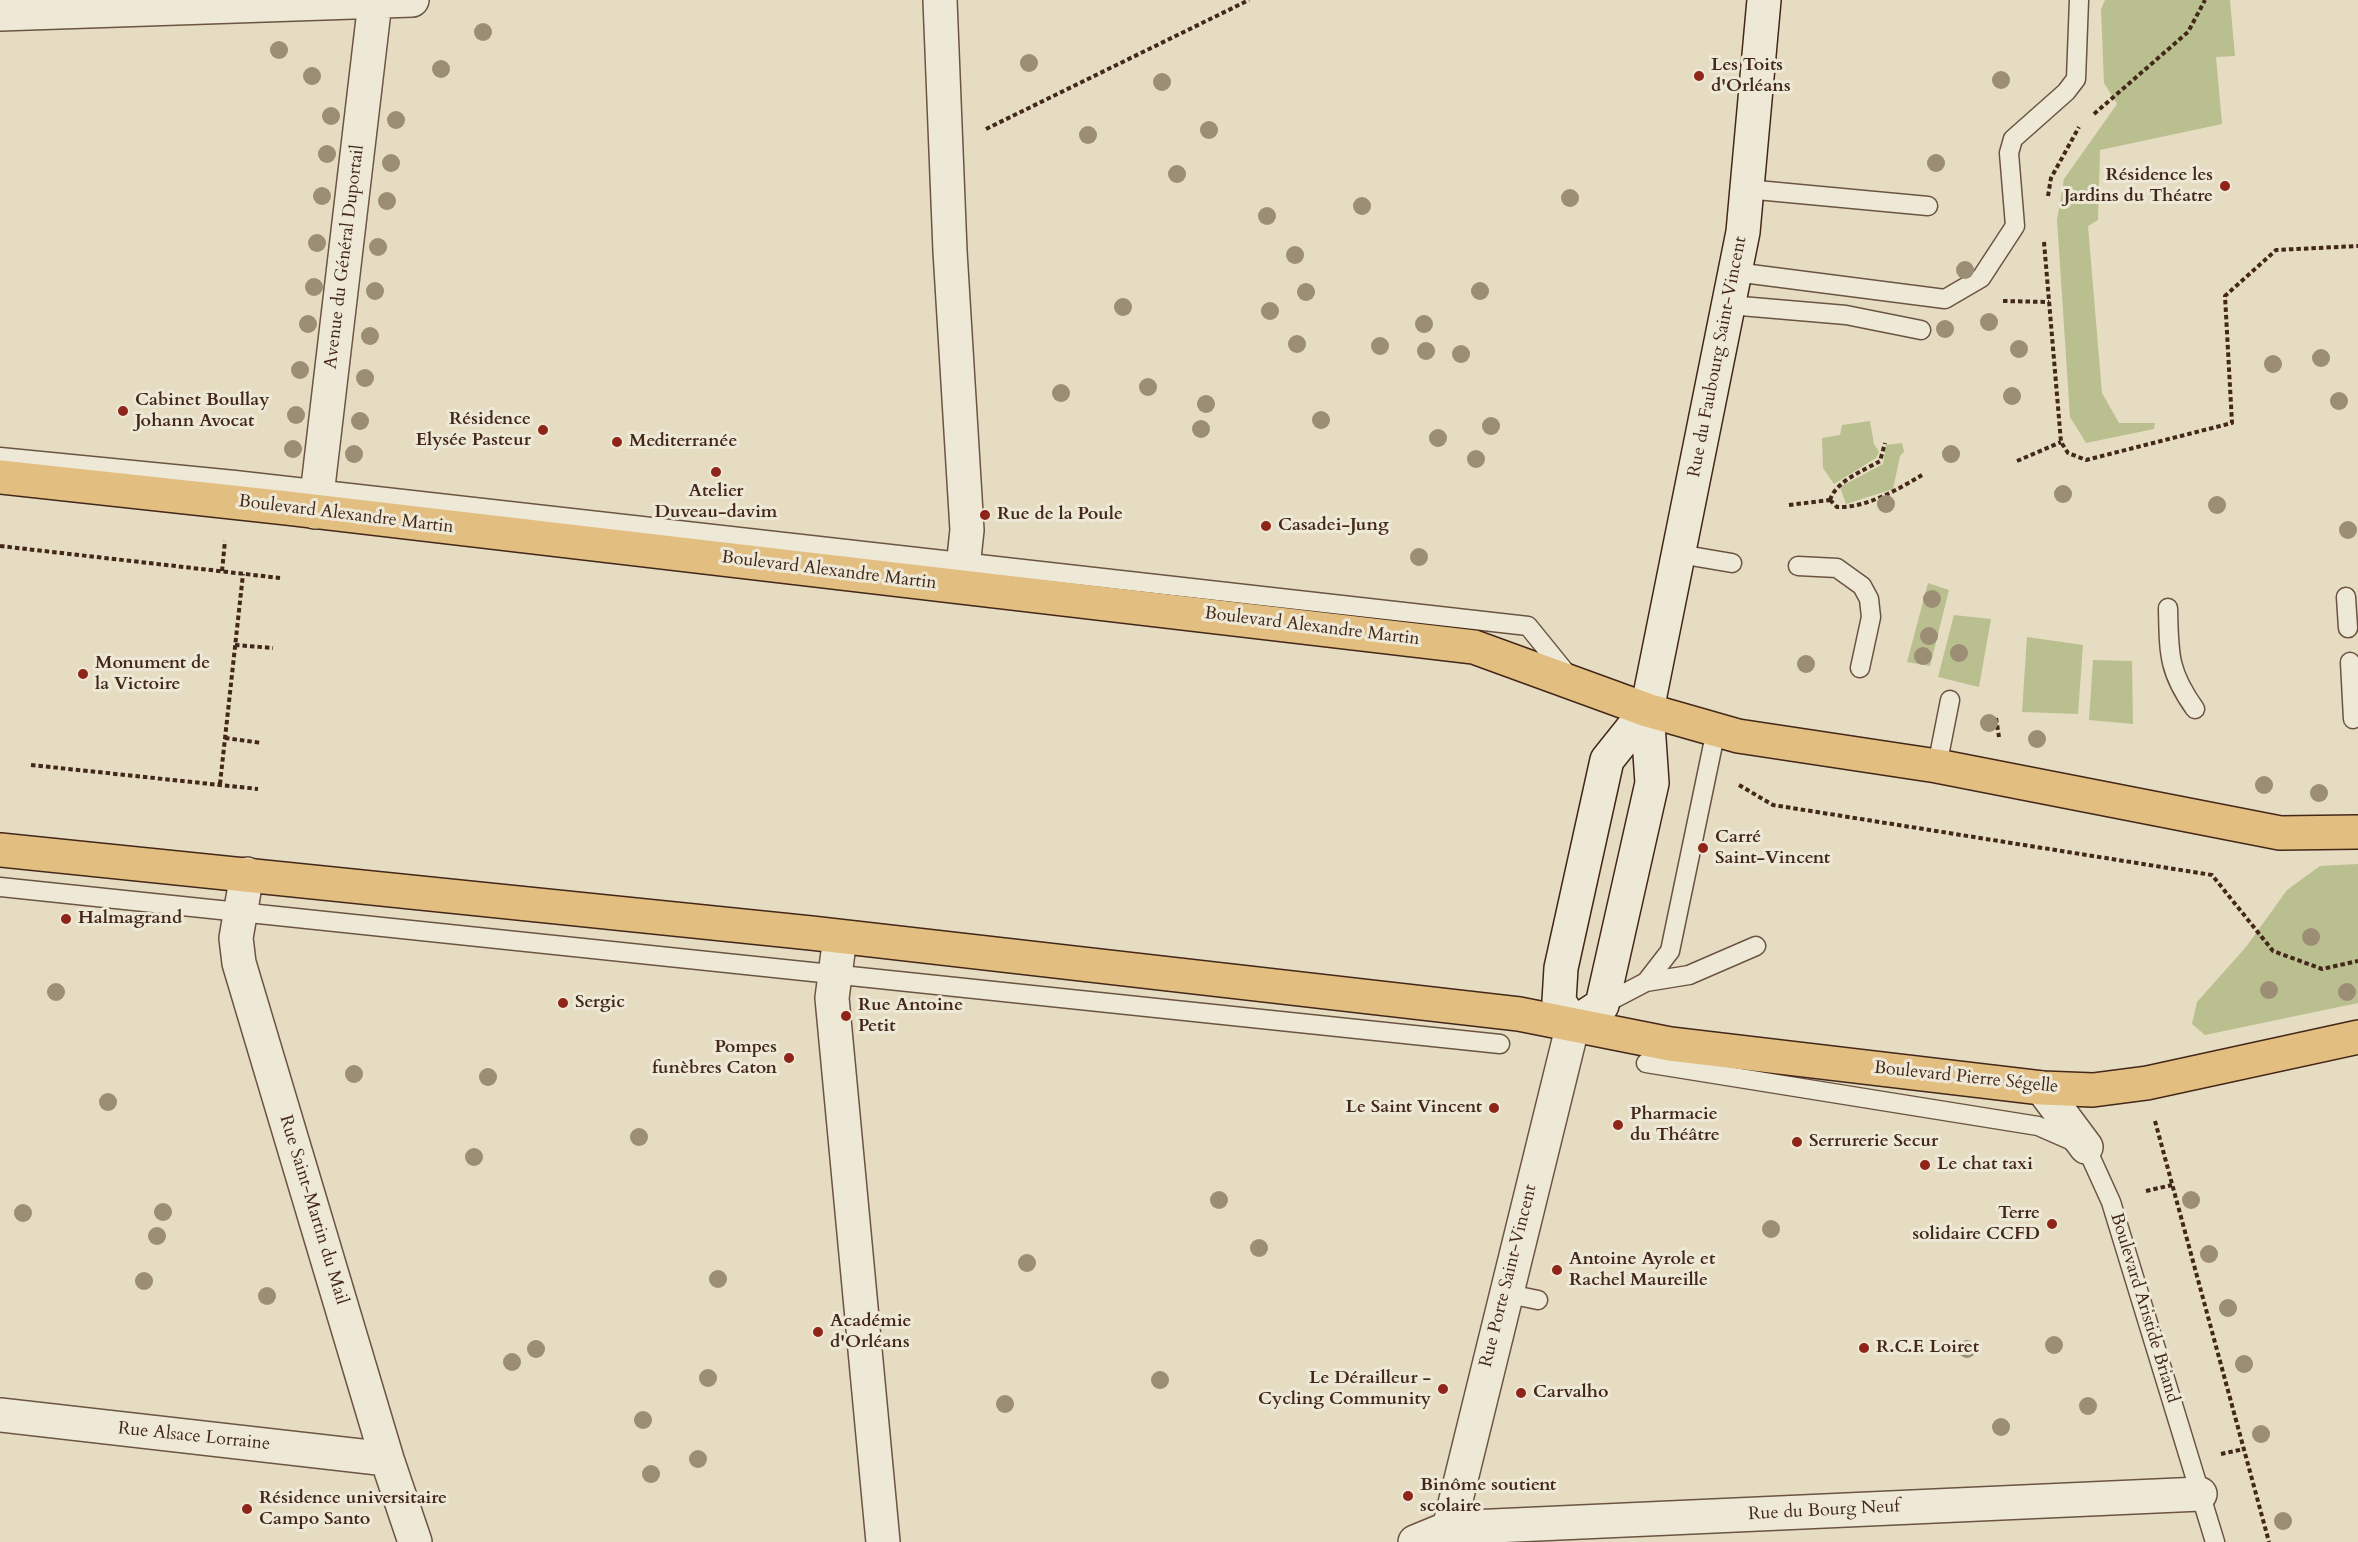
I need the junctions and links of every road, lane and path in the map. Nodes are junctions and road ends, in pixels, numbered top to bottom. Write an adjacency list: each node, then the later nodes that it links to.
1 (412, 0): 7 (street)
2 (940, 0): 36 (street)
3 (1248, 0): 11 (path)
4 (1764, 0): 12 (street, Rue du Faubourg Saint-Vincent)
5 (2079, 0): 17 (lane)
6 (2205, 0): 9 (path)
7 (375, 2): 8 (street); 27 (street, Avenue du Général Duportail)
8 (0, 14)
9 (2088, 119)
10 (2080, 126): 14 (path)
11 (983, 131)
12 (1746, 189): 13 (lane); 17 (street, Rue du Faubourg Saint-Vincent)
13 (1928, 206)
14 (2047, 206)
15 (2045, 237): 20 (path)
16 (2358, 246): 20 (path)
17 (1735, 272): 18 (street, Rue du Faubourg Saint-Vincent)
18 (1729, 304): 19 (lane); 31 (street, Rue du Faubourg Saint-Vincent)
19 (1922, 330)
20 (2061, 442): 23 (path)
21 (1885, 443): 26 (path)
22 (0, 457): 27 (lane)
23 (2017, 461)
24 (1922, 475): 26 (path)
25 (0, 477): 27 (main road, Boulevard Alexandre Martin)
26 (1830, 500): 28 (path)
27 (316, 501): 36 (main road, Boulevard Alexandre Martin)
28 (1789, 505)
29 (225, 539): 34 (path)
30 (0, 546): 34 (path)
31 (1679, 554): 32 (lane); 47 (street, Rue du Faubourg Saint-Vincent)
32 (1732, 563)
33 (1798, 566): 44 (lane)
34 (222, 570): 35 (path)
35 (243, 573): 37 (path); 41 (path)
36 (962, 574): 47 (main road, Boulevard Alexandre Martin)
37 (280, 578)
38 (2346, 597): 40 (lane)
39 (2168, 608): 46 (lane)
40 (2348, 628)
41 (235, 645): 42 (path); 50 (path)
42 (273, 648)
43 (2350, 662): 48 (lane)
44 (1860, 668)
45 (1950, 700): 53 (lane)
46 (2195, 709)
47 (1647, 710): 49 (main road); 67 (street, Rue du Faubourg Saint-Vincent); 68 (street, Rue du Faubourg Saint-Vincent)
48 (2353, 719)
49 (1716, 730): 53 (main road); 66 (lane)
50 (225, 738): 51 (path); 54 (path)
51 (262, 743)
52 (31, 765): 54 (path)
53 (1937, 766): 57 (main road)
54 (220, 784): 56 (path)
55 (1742, 786): 64 (path)
56 (258, 789)
57 (2358, 832)
58 (0, 850): 59 (main road)
59 (247, 874): 61 (street, Rue Saint-Martin du Mail); 62 (main road)
60 (0, 887): 61 (lane)
61 (240, 912): 65 (lane); 80 (street, Rue Saint-Martin du Mail)
62 (840, 937): 65 (street); 68 (main road)
63 (1756, 946): 66 (lane)
64 (2358, 961)
65 (835, 975): 70 (lane); 84 (street)
66 (1646, 982): 67 (lane)
67 (1602, 1005): 68 (street)
68 (1573, 1024): 72 (main road, Boulevard Pierre Ségelle); 77 (street, Rue Porte Saint-Vincent)
69 (2358, 1037): 72 (main road, Boulevard Pierre Ségelle)
70 (1500, 1044)
71 (1646, 1063): 74 (lane)
72 (2042, 1088): 74 (street, Boulevard Aristide Briand)
73 (2153, 1113): 75 (path)
74 (2086, 1147): 81 (lane, Boulevard Aristide Briand)
75 (2172, 1185): 76 (path); 87 (path)
76 (2146, 1191)
77 (1504, 1293): 78 (lane); 82 (street, Rue Porte Saint-Vincent)
78 (1538, 1300)
79 (0, 1415): 80 (street, Rue Alsace Lorraine)
80 (387, 1459): 83 (street, Rue Saint-Martin du Mail)
81 (2200, 1494): 82 (street, Rue du Bourg Neuf); 86 (lane, Boulevard Aristide Briand)
82 (1449, 1528): 85 (street, Rue du Bourg Neuf)
83 (415, 1542)
84 (883, 1542)
85 (1415, 1542)
86 (2215, 1542)
87 (2269, 1542)

